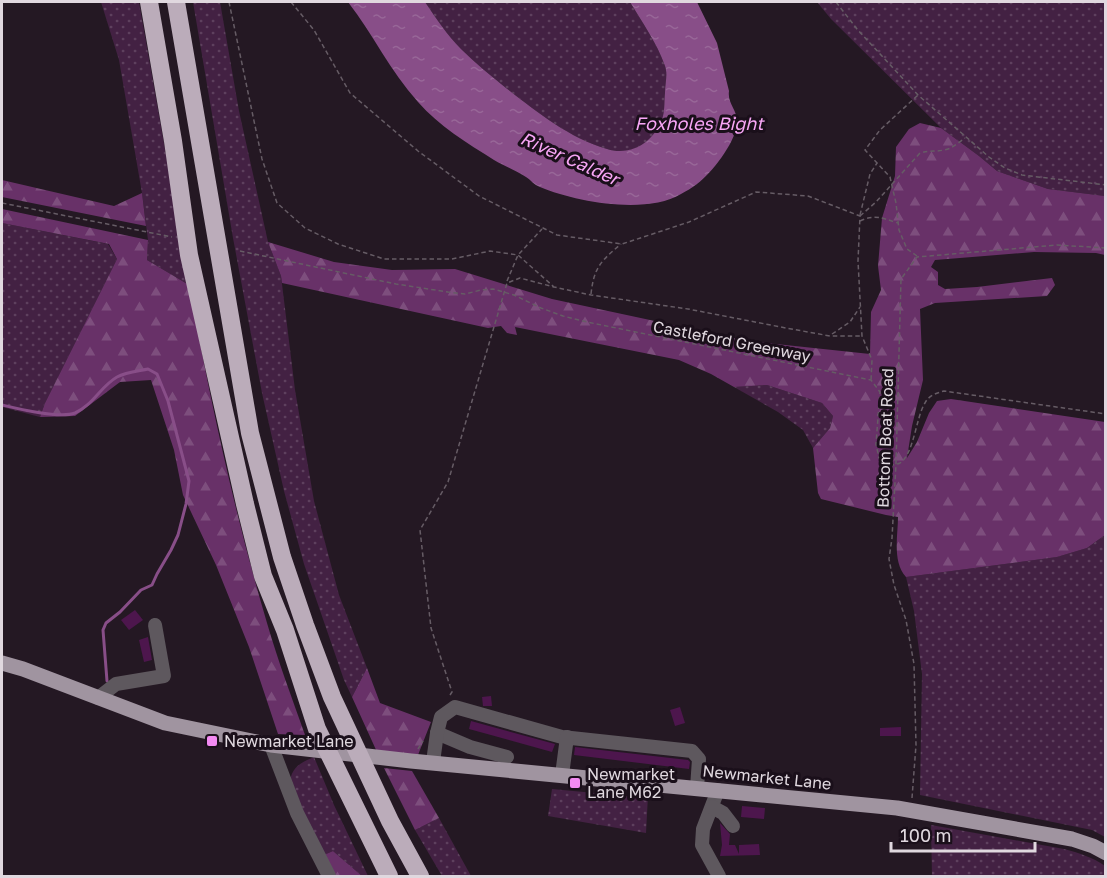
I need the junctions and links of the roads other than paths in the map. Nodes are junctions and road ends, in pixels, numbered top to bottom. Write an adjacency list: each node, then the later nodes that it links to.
1 (149, 2): 18 (highway)
2 (176, 2): 19 (highway)
3 (155, 625): 5 (street)
4 (2, 663): 5 (main road, Newmarket Lane)
5 (98, 698): 8 (main road, Newmarket Lane)
6 (436, 733): 7 (street); 9 (street); 10 (street)
7 (567, 738): 11 (street); 12 (street)
8 (271, 745): 10 (main road, Newmarket Lane); 17 (street)
9 (507, 757)
10 (434, 762): 11 (main road, Newmarket Lane)
11 (562, 775): 12 (main road, Newmarket Lane)
12 (697, 788): 13 (main road, Newmarket Lane)
13 (718, 790): 14 (street); 16 (main road, Newmarket Lane)
14 (712, 807): 15 (street); 20 (street)
15 (733, 826)
16 (1106, 853)
17 (329, 876)
18 (389, 876)
19 (420, 876)
20 (719, 876)

